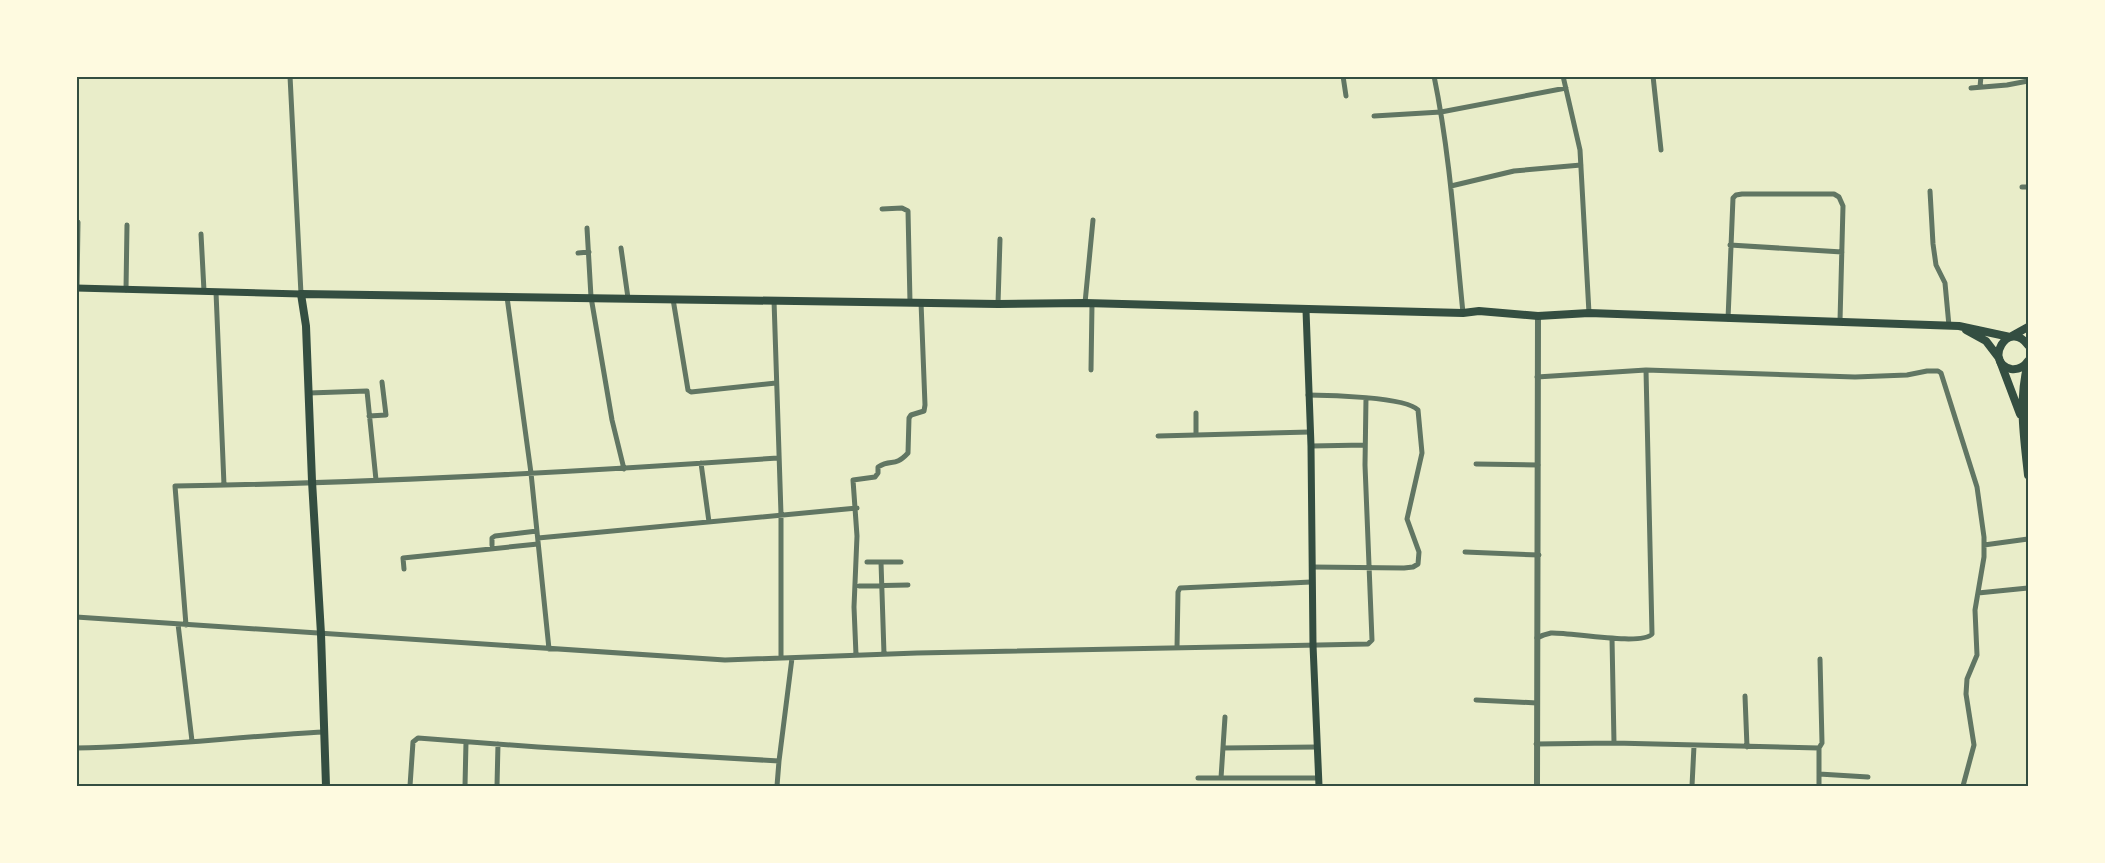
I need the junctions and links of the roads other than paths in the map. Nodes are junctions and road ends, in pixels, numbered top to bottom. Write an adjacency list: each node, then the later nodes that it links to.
1 (290, 76): 34 (street)
2 (1343, 76): 12 (street)
3 (1434, 76): 13 (street)
4 (1563, 76): 10 (street)
5 (1653, 76): 15 (street)
6 (1981, 76): 9 (street)
7 (2028, 76): 8 (street)
8 (2028, 81): 9 (street)
9 (1980, 87): 11 (street)
10 (1566, 88): 13 (street); 16 (street)
11 (1971, 88)
12 (1346, 96)
13 (1441, 112): 14 (street); 17 (street)
14 (1374, 116)
15 (1661, 150)
16 (1581, 165): 17 (street); 46 (street)
17 (1451, 186): 45 (street)
18 (1930, 191): 50 (street)
19 (882, 208): 40 (street)
20 (1093, 220): 42 (street)
21 (78, 222): 31 (street)
22 (127, 225): 32 (street)
23 (587, 228): 28 (street)
24 (201, 234): 33 (street)
25 (1000, 239): 43 (street)
26 (1730, 246): 29 (street); 29 (street); 48 (street)
27 (621, 248): 37 (street)
28 (589, 252): 30 (street); 36 (street)
29 (1842, 252): 49 (street)
30 (578, 253)
31 (77, 288): 32 (main road)
32 (126, 290): 33 (main road)
33 (211, 291): 34 (main road); 82 (street)
34 (301, 294): 35 (highway); 62 (highway)
35 (507, 297): 36 (highway); 78 (street)
36 (591, 297): 37 (highway); 77 (street)
37 (628, 298): 38 (highway)
38 (673, 299): 39 (highway); 61 (street)
39 (774, 300): 40 (highway); 61 (street)
40 (910, 302): 41 (highway)
41 (921, 302): 43 (highway); 83 (street)
42 (1088, 303): 43 (highway); 44 (highway); 57 (street)
43 (998, 304)
44 (1306, 310): 45 (highway); 63 (main road)
45 (1463, 313): 47 (highway)
46 (1589, 313): 47 (highway); 48 (highway)
47 (1538, 316): 59 (street)
48 (1728, 319): 49 (highway)
49 (1840, 321): 50 (highway)
50 (1949, 326): 51 (highway)
51 (1959, 326): 53 (highway); 55 (highway)
52 (2028, 327): 53 (highway)
53 (2010, 337): 54 (highway); 55 (highway)
54 (2028, 345)
55 (1999, 358): 56 (highway); 67 (main road)
56 (2028, 362): 67 (main road)
57 (1091, 370)
58 (1646, 370): 59 (street); 90 (street); 110 (street)
59 (1537, 377): 76 (street)
60 (382, 382): 66 (street)
61 (776, 383): 73 (street)
62 (309, 393): 66 (street); 81 (highway)
63 (1308, 394): 64 (street); 68 (main road)
64 (1366, 398): 71 (street); 97 (street)
65 (1196, 413): 69 (street)
66 (369, 416): 80 (street)
67 (2022, 422): 79 (main road)
68 (1310, 432): 69 (street); 72 (main road)
69 (1196, 434): 70 (street)
70 (1158, 436)
71 (1365, 445): 72 (street); 97 (street)
72 (1311, 446): 96 (main road)
73 (778, 458): 74 (street); 84 (street)
74 (701, 463): 77 (street); 85 (street)
75 (1476, 464): 76 (street)
76 (1538, 465): 92 (street)
77 (624, 469): 78 (street)
78 (531, 473): 80 (street); 86 (street)
79 (2028, 475)
80 (376, 480): 81 (street)
81 (312, 481): 82 (street); 108 (highway)
82 (224, 485): 107 (street)
83 (857, 508): 84 (street); 115 (street)
84 (781, 514): 85 (street); 116 (street)
85 (709, 522): 88 (street)
86 (537, 531): 88 (street); 89 (street)
87 (2028, 539): 90 (street)
88 (538, 541): 98 (street); 113 (street)
89 (492, 544)
90 (1984, 545): 104 (street)
91 (1466, 552): 92 (street)
92 (1539, 555): 109 (street)
93 (881, 561): 94 (street); 95 (street); 102 (street)
94 (867, 562)
95 (901, 562)
96 (1312, 567): 97 (street); 99 (main road)
97 (1370, 568): 111 (street)
98 (404, 569)
99 (1311, 582): 111 (main road); 112 (street)
100 (908, 585): 102 (street)
101 (860, 586): 102 (street)
102 (882, 586): 114 (street)
103 (2028, 588): 104 (street)
104 (1982, 593): 149 (street)
105 (76, 617): 106 (street)
106 (178, 624): 107 (street); 124 (street)
107 (186, 625): 108 (street)
108 (321, 634): 113 (street); 123 (highway)
109 (1537, 638): 110 (street); 121 (street)
110 (1612, 638): 126 (street)
111 (1313, 645): 112 (street); 129 (main road)
112 (1178, 648): 114 (street)
113 (549, 649): 116 (street)
114 (884, 654): 115 (street)
115 (856, 655): 117 (street)
116 (781, 658): 117 (street)
117 (792, 658): 135 (street)
118 (1820, 659): 134 (street)
119 (1745, 696): 131 (street)
120 (1476, 700): 121 (street)
121 (1538, 703): 128 (street)
122 (1225, 717): 133 (street)
123 (324, 732): 124 (street); 141 (highway)
124 (192, 741): 132 (street)
125 (465, 741): 127 (street); 142 (street); 143 (street)
126 (1614, 743): 128 (street); 130 (street)
127 (498, 744): 135 (street); 144 (street)
128 (1536, 744): 146 (street)
129 (1317, 747): 133 (street); 140 (main road)
130 (1694, 747): 131 (street); 147 (street)
131 (1747, 747): 134 (street)
132 (76, 748)
133 (1223, 748): 139 (street)
134 (1819, 748): 136 (street)
135 (779, 760): 145 (street)
136 (1819, 774): 137 (street); 148 (street)
137 (1868, 777)
138 (1198, 778): 139 (street)
139 (1221, 778): 140 (street)
140 (1319, 782)
141 (326, 786)
142 (410, 786)
143 (465, 786)
144 (497, 786)
145 (777, 786)
146 (1537, 786)
147 (1692, 786)
148 (1819, 786)
149 (1963, 786)

